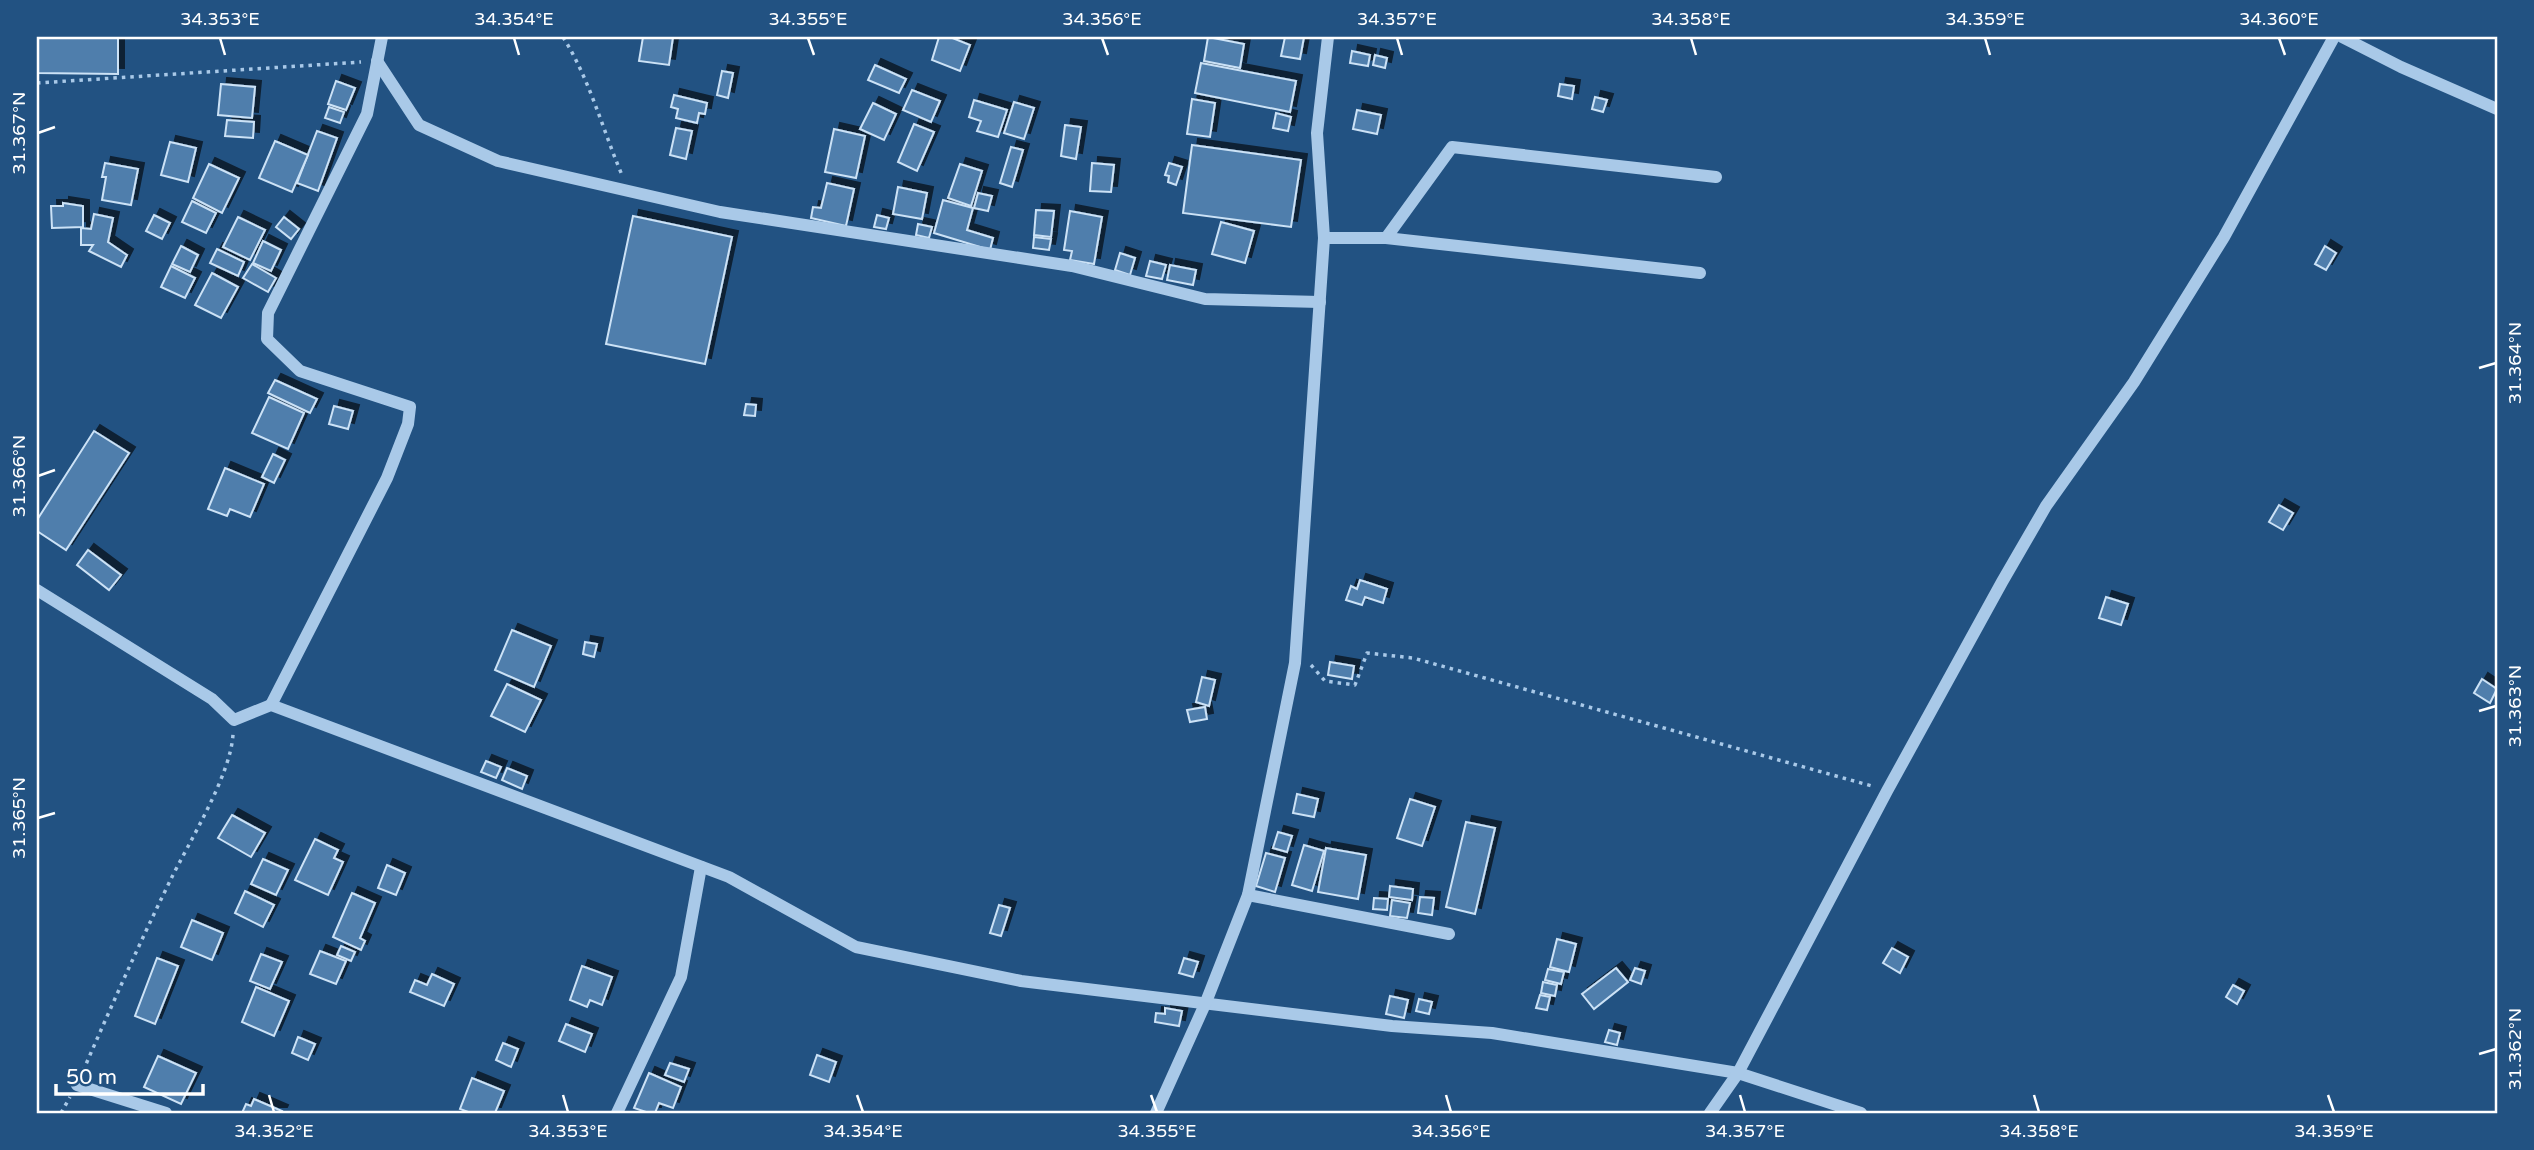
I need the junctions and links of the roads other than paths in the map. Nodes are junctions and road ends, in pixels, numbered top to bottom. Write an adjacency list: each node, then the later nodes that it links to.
1 (382, 37): 5 (street)
2 (1328, 37): 8 (street)
3 (2334, 37): 18 (street)
4 (2342, 37): 6 (street)
5 (377, 61): 11 (street); 13 (street)
6 (2497, 109)
7 (1716, 177): 9 (street)
8 (1324, 238): 9 (street); 11 (street)
9 (1385, 238): 10 (street)
10 (1700, 273)
11 (1320, 302): 15 (street)
12 (37, 590): 13 (street)
13 (271, 705): 14 (street)
14 (701, 867): 17 (street); 21 (street)
15 (1248, 895): 16 (street); 17 (street)
16 (1449, 934)
17 (1206, 1002): 18 (street); 22 (street)
18 (1738, 1073): 23 (street); 24 (street)
19 (77, 1085): 20 (street)
20 (166, 1113)
21 (617, 1113)
22 (1156, 1113)
23 (1710, 1113)
24 (1861, 1113)

